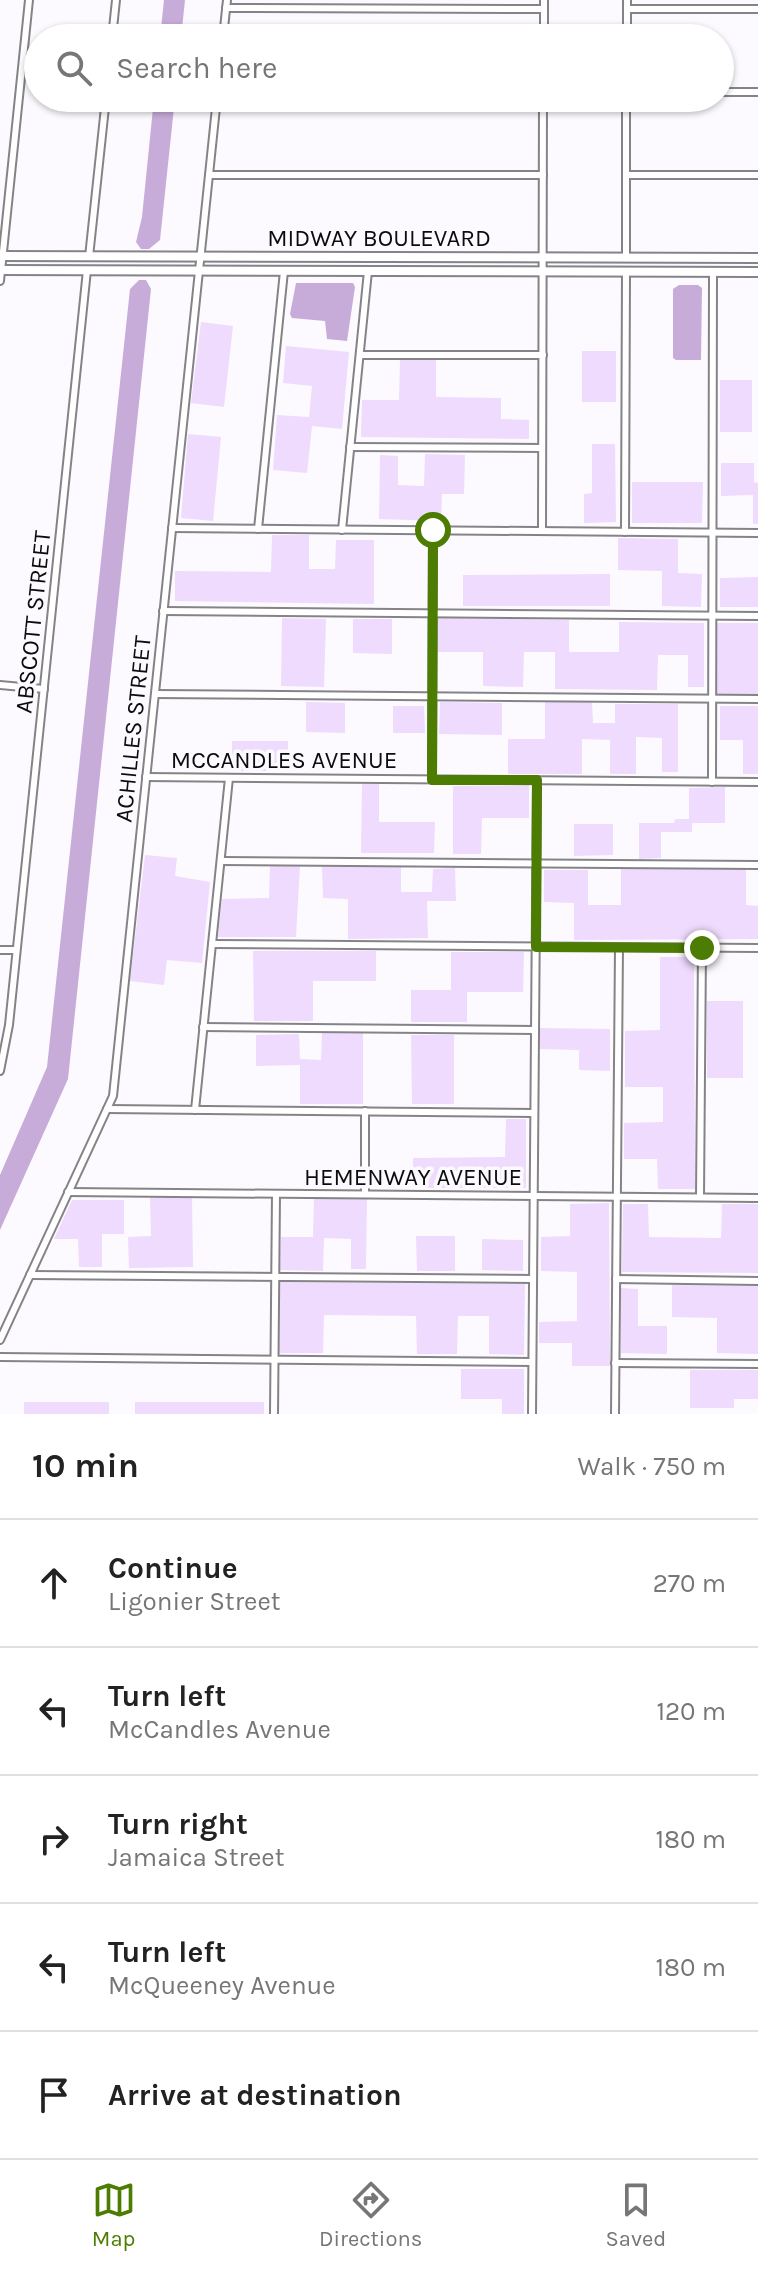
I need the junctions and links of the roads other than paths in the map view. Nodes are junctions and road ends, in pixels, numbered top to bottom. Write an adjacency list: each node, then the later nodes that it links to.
1 (29, 0): 10 (street)
2 (116, 0): 11 (street)
3 (227, 0): 6 (street)
4 (544, 0): 7 (street)
5 (627, 0): 8 (street)
6 (226, 8): 7 (street); 12 (street)
7 (544, 9): 13 (street)
8 (627, 9): 9 (street); 14 (street)
9 (758, 9)
10 (26, 24)
11 (113, 24)
12 (224, 24)
13 (544, 24)
14 (627, 24)
15 (24, 46): 26 (street)
16 (734, 92): 17 (street)
17 (758, 92)
18 (105, 112): 27 (street)
19 (216, 112): 22 (street, ACHILLES STREET)
20 (543, 112): 23 (street)
21 (626, 112): 24 (street)
22 (209, 175): 23 (street); 30 (street, ACHILLES STREET)
23 (543, 175): 28 (street)
24 (626, 175): 25 (street); 29 (street)
25 (758, 175)
26 (1, 256): 27 (street, MIDWAY BOULEVARD); 32 (street)
27 (89, 257): 30 (street, MIDWAY BOULEVARD)
28 (543, 257): 29 (street, MIDWAY BOULEVARD); 30 (street, MIDWAY BOULEVARD); 37 (street)
29 (626, 257): 31 (street, MIDWAY BOULEVARD)
30 (200, 258): 34 (street, ACHILLES STREET)
31 (758, 258)
32 (1, 270): 33 (street, MIDWAY BOULEVARD); 41 (street)
33 (87, 270): 34 (street, MIDWAY BOULEVARD); 59 (street, ABSCOTT STREET)
34 (199, 270): 35 (street, MIDWAY BOULEVARD); 46 (street, ACHILLES STREET)
35 (284, 271): 36 (street, MIDWAY BOULEVARD); 47 (street)
36 (368, 271): 37 (street, MIDWAY BOULEVARD); 42 (street)
37 (543, 272): 38 (street, MIDWAY BOULEVARD); 43 (street)
38 (626, 272): 39 (street, MIDWAY BOULEVARD); 51 (street)
39 (713, 272): 40 (street, MIDWAY BOULEVARD); 52 (street)
40 (758, 272)
41 (0, 281)
42 (360, 355): 43 (street); 44 (street)
43 (543, 355): 45 (street)
44 (350, 447): 45 (street); 48 (street)
45 (542, 448): 50 (street)
46 (172, 528): 47 (street); 54 (street, ACHILLES STREET)
47 (258, 529): 48 (street)
48 (342, 530): 49 (street)
49 (433, 530): 50 (street); 55 (street)
50 (542, 531): 51 (street)
51 (625, 532): 52 (street)
52 (713, 533): 53 (street); 56 (street)
53 (758, 533)
54 (163, 611): 55 (street); 60 (street, ACHILLES STREET)
55 (433, 613): 56 (street); 61 (street)
56 (712, 616): 57 (street); 62 (street)
57 (758, 616)
58 (0, 685): 59 (street)
59 (44, 689): 79 (street, ABSCOTT STREET)
60 (155, 694): 61 (street); 64 (street, ACHILLES STREET)
61 (432, 697): 62 (street); 66 (street)
62 (712, 699): 63 (street); 68 (street)
63 (758, 699)
64 (146, 777): 65 (street, MCCANDLES AVENUE); 85 (street, ACHILLES STREET)
65 (229, 778): 66 (street, MCCANDLES AVENUE); 70 (street)
66 (432, 780): 67 (street, MCCANDLES AVENUE)
67 (537, 780): 68 (street, MCCANDLES AVENUE); 71 (street)
68 (712, 782): 69 (street, MCCANDLES AVENUE)
69 (758, 782)
70 (221, 861): 71 (street); 73 (street)
71 (536, 864): 72 (street); 74 (street)
72 (758, 865)
73 (212, 944): 74 (street); 82 (street)
74 (536, 947): 75 (street); 83 (street)
75 (619, 947): 76 (street); 93 (street)
76 (702, 948): 77 (street); 94 (street)
77 (758, 948)
78 (0, 950): 79 (street)
79 (16, 950): 81 (street, ABSCOTT STREET)
80 (0, 1025): 81 (street)
81 (9, 1025): 84 (street, ABSCOTT STREET)
82 (203, 1027): 83 (street); 86 (street)
83 (535, 1030): 88 (street)
84 (0, 1071)
85 (107, 1109): 86 (street); 89 (street, ACHILLES STREET)
86 (195, 1110): 87 (street)
87 (365, 1111): 88 (street); 91 (street)
88 (534, 1113): 92 (street)
89 (68, 1192): 90 (street, HEMENWAY AVENUE); 96 (street, ACHILLES STREET)
90 (276, 1194): 91 (street, HEMENWAY AVENUE); 97 (street)
91 (365, 1194): 92 (street, HEMENWAY AVENUE)
92 (533, 1196): 93 (street, HEMENWAY AVENUE); 98 (street)
93 (617, 1196): 94 (street, HEMENWAY AVENUE); 99 (street)
94 (700, 1197): 95 (street, HEMENWAY AVENUE)
95 (758, 1198)
96 (30, 1275): 97 (street); 101 (street, ACHILLES STREET)
97 (275, 1277): 98 (street); 103 (street)
98 (533, 1279): 104 (street)
99 (616, 1279): 100 (street); 105 (street)
100 (758, 1281)
101 (0, 1340)
102 (0, 1357): 103 (street)
103 (275, 1360): 104 (street); 107 (street)
104 (532, 1362): 108 (street)
105 (615, 1363): 106 (street); 109 (street)
106 (758, 1364)
107 (274, 1414)
108 (532, 1414)
109 (615, 1414)

